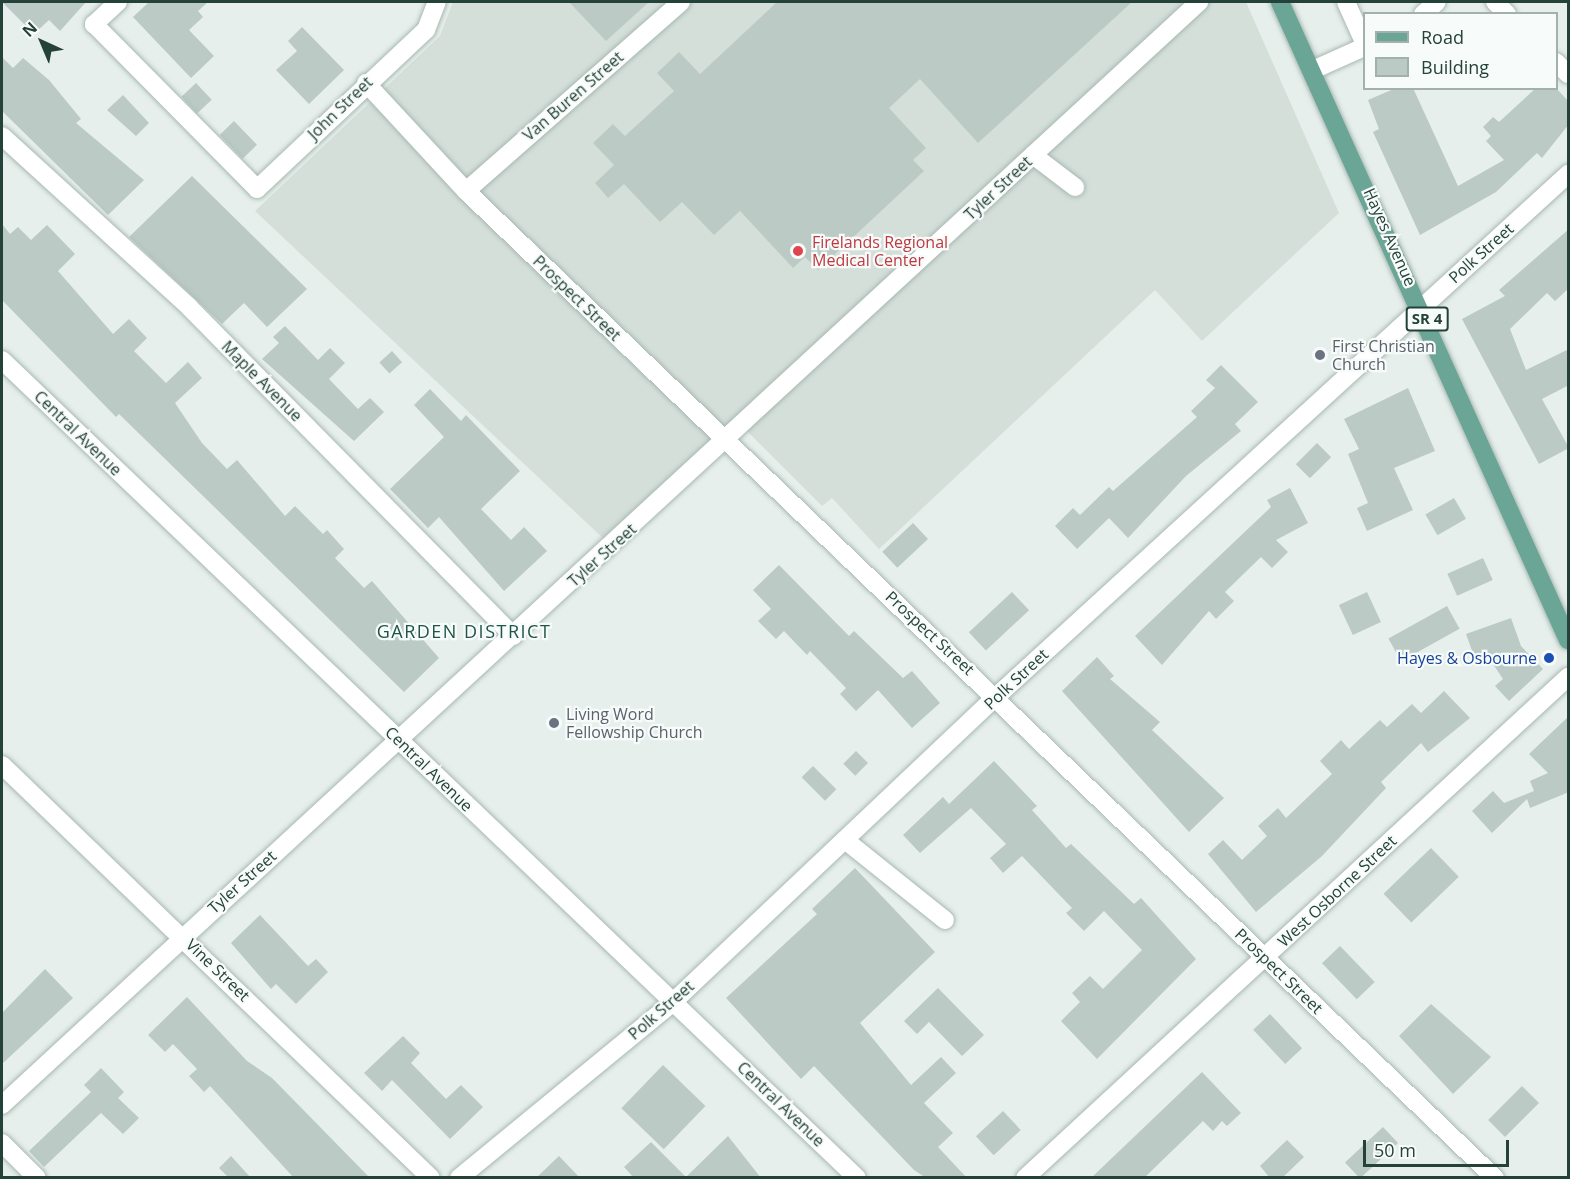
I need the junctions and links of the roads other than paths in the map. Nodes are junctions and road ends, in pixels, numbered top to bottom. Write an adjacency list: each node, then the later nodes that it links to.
1 (118, 2): 14 (street, John Street)
2 (437, 2): 14 (street, John Street)
3 (681, 2): 19 (street, Van Buren Street)
4 (1199, 2): 16 (street, Tyler Street)
5 (1280, 2): 12 (main road, Hayes Avenue / SR 4)
6 (1346, 2): 9 (street)
7 (1437, 2): 8 (street)
8 (1425, 12)
9 (1363, 38)
10 (1363, 48): 12 (street)
11 (1558, 63): 13 (street)
12 (1313, 70): 20 (main road, Hayes Avenue / SR 4)
13 (1569, 74)
14 (366, 83): 19 (street, Prospect Street)
15 (2, 136): 23 (street, Maple Avenue)
16 (1033, 155): 18 (street); 22 (street, Tyler Street)
17 (1569, 174): 20 (street, Polk Street)
18 (1075, 187)
19 (466, 191): 22 (street, Prospect Street)
20 (1421, 307): 24 (main road, Hayes Avenue / SR 4); 26 (street, Polk Street)
21 (2, 360): 27 (street, Central Avenue)
22 (727, 440): 23 (street, Tyler Street); 26 (street, Prospect Street)
23 (513, 636): 27 (street, Tyler Street)
24 (1569, 639)
25 (1569, 677): 32 (street, West Osborne Street)
26 (997, 696): 29 (street, Polk Street); 32 (street, Prospect Street)
27 (400, 740): 31 (street, Tyler Street); 33 (street, Central Avenue)
28 (2, 765): 31 (street, Vine Street)
29 (845, 840): 30 (street); 33 (street, Polk Street)
30 (945, 920)
31 (183, 936): 34 (street, Tyler Street); 37 (street, Vine Street)
32 (1264, 958): 40 (street, West Osborne Street); 41 (street, Prospect Street)
33 (673, 1002): 38 (street, Polk Street); 39 (street, Central Avenue)
34 (2, 1105)
35 (2, 1143): 36 (street)
36 (37, 1178)
37 (431, 1178)
38 (459, 1178)
39 (857, 1178)
40 (1025, 1178)
41 (1495, 1178)

